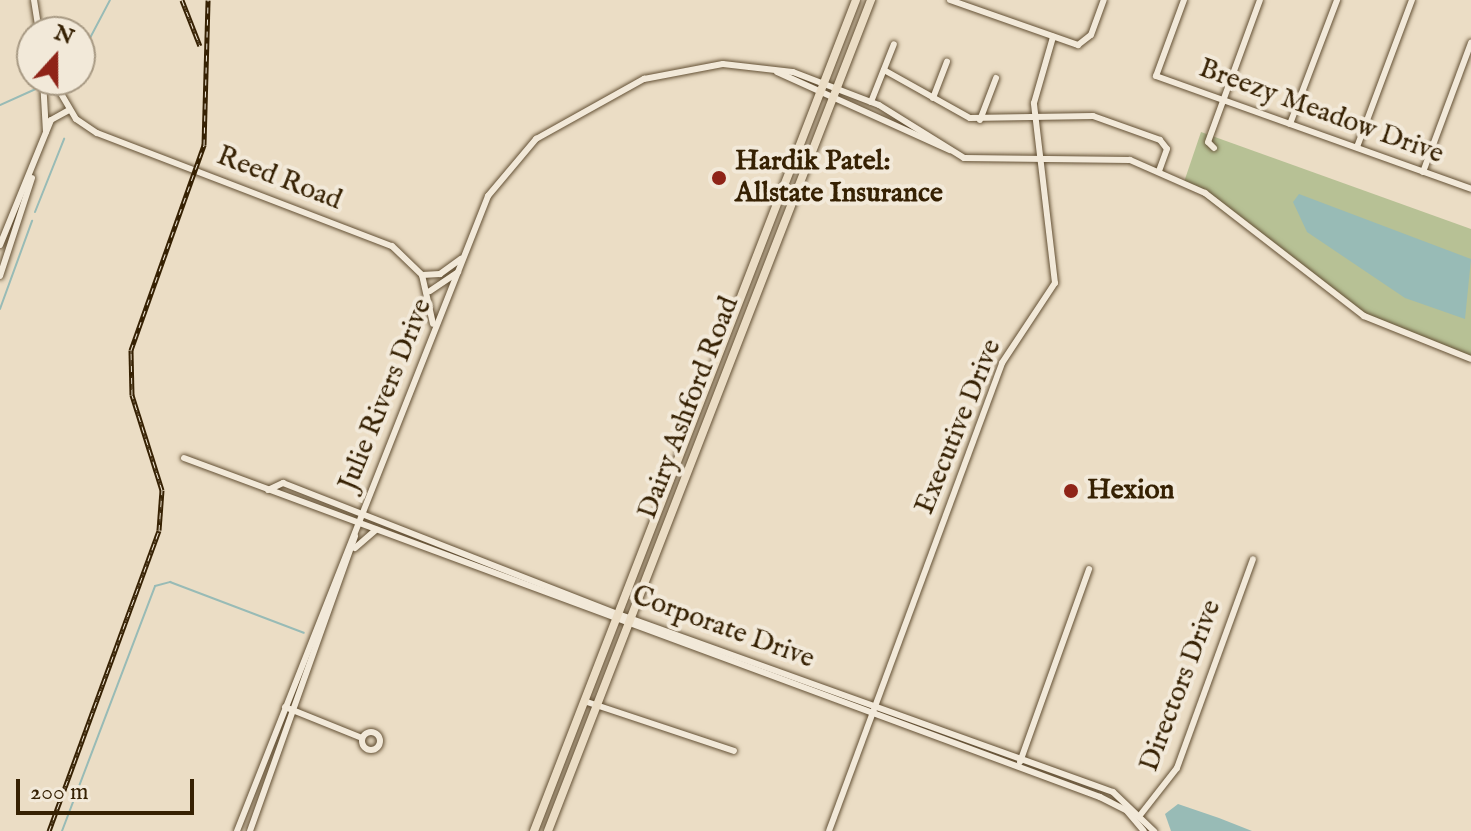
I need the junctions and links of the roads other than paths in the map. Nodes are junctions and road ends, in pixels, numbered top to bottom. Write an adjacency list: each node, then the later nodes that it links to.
1 (871, 0): 9 (main road, Dairy Ashford Road)
2 (950, 0): 10 (street)
3 (1104, 0): 10 (street)
4 (1184, 0): 21 (street, Breezy Meadow Drive)
5 (1260, 0): 21 (street)
6 (1337, 0): 27 (street)
7 (1412, 0): 30 (street)
8 (855, 3): 9 (main road); 16 (main road, Dairy Ashford Road)
9 (866, 11): 17 (main road, Dairy Ashford Road)
10 (1053, 37): 24 (street, Executive Drive)
11 (1471, 43): 35 (street)
12 (894, 44): 14 (street)
13 (947, 62): 20 (street)
14 (884, 70): 20 (street); 22 (street)
15 (996, 78): 25 (street)
16 (822, 88): 17 (street, Julie Rivers Drive); 38 (main road, Dairy Ashford Road); 41 (street, Julie Rivers Drive)
17 (835, 92): 22 (street); 28 (street); 39 (main road, Dairy Ashford Road)
18 (45, 96): 29 (street)
19 (61, 96): 23 (street)
20 (933, 98): 25 (street)
21 (1223, 100): 27 (street, Breezy Meadow Drive); 31 (street)
22 (871, 102): 26 (street)
23 (69, 110): 29 (street); 43 (street, Reed Road)
24 (1034, 118): 25 (street); 33 (street, Executive Drive); 34 (street)
25 (980, 120)
26 (907, 121): 28 (street); 32 (street)
27 (1290, 124): 30 (street, Breezy Meadow Drive)
28 (903, 128): 32 (street)
29 (47, 135): 36 (street)
30 (1357, 147): 35 (street, Breezy Meadow Drive)
31 (1214, 148)
32 (950, 150): 33 (street)
33 (1037, 161): 34 (street); 74 (street, Executive Drive)
34 (1159, 171): 49 (street)
35 (1423, 172): 37 (street, Breezy Meadow Drive)
36 (32, 177): 40 (street); 44 (street)
37 (1471, 189)
38 (779, 196): 39 (main road); 46 (main road, Dairy Ashford Road)
39 (793, 202): 47 (main road, Dairy Ashford Road)
40 (0, 245)
41 (461, 259): 42 (street, Julie Rivers Drive); 43 (street, Julie Rivers Drive)
42 (458, 272): 45 (street, Julie Rivers Drive); 48 (street, Julie Rivers Drive)
43 (422, 275): 45 (street, Reed Road)
44 (0, 276)
45 (430, 291): 48 (street, Reed Road)
46 (736, 306): 47 (main road); 50 (main road, Dairy Ashford Road)
47 (750, 311): 51 (main road, Dairy Ashford Road)
48 (433, 325): 56 (street, Julie Rivers Drive)
49 (1471, 359)
50 (712, 366): 51 (main road); 65 (main road, Dairy Ashford Road)
51 (727, 372): 66 (main road, Dairy Ashford Road)
52 (184, 458): 53 (street, Corporate Drive)
53 (268, 490): 54 (street, Corporate Drive); 55 (street, Corporate Drive)
54 (336, 505): 55 (street); 56 (street, Corporate Drive)
55 (333, 514): 57 (street, Corporate Drive)
56 (362, 515): 57 (street, Julie Rivers Drive); 62 (street, Corporate Drive)
57 (359, 523): 58 (street, Corporate Drive); 59 (street, Julie Rivers Drive)
58 (376, 530): 60 (street); 64 (street, Corporate Drive)
59 (355, 536): 60 (street, Julie Rivers Drive); 69 (street, Julie Rivers Drive)
60 (355, 548): 70 (street, Julie Rivers Drive)
61 (1253, 559): 83 (street, Directors Drive)
62 (493, 565): 64 (street); 65 (street, Corporate Drive)
63 (1089, 569): 79 (street)
64 (490, 574): 65 (street, Corporate Drive)
65 (616, 618): 66 (street, Corporate Drive); 71 (main road, Dairy Ashford Road)
66 (630, 623): 67 (street, Corporate Drive); 68 (street, Corporate Drive); 72 (main road, Dairy Ashford Road)
67 (689, 639): 68 (street); 74 (street, Corporate Drive)
68 (686, 649): 76 (street, Corporate Drive)
69 (305, 656): 70 (street); 73 (street, Julie Rivers Drive)
70 (314, 662): 75 (street, Julie Rivers Drive)
71 (584, 701): 72 (street); 85 (main road, Dairy Ashford Road)
72 (598, 706): 78 (street); 85 (main road, Dairy Ashford Road)
73 (285, 707): 75 (street); 81 (street, Julie Rivers Drive)
74 (877, 707): 76 (street, Executive Drive); 79 (street, Corporate Drive)
75 (296, 712): 77 (street); 82 (street, Julie Rivers Drive)
76 (874, 716): 80 (street, Corporate Drive); 88 (street, Executive Drive)
77 (362, 738)
78 (734, 751)
79 (1021, 760): 80 (street); 83 (street, Corporate Drive)
80 (1018, 769): 84 (street, Corporate Drive)
81 (247, 804): 82 (street); 86 (street, Julie Rivers Drive)
82 (259, 808): 87 (street, Julie Rivers Drive)
83 (1143, 813): 84 (street, Directors Drive); 90 (street, Corporate Drive)
84 (1135, 819): 89 (street, Corporate Drive)
85 (540, 830)
86 (237, 831)
87 (250, 831)
88 (829, 831)
89 (1144, 831)
90 (1154, 831)

